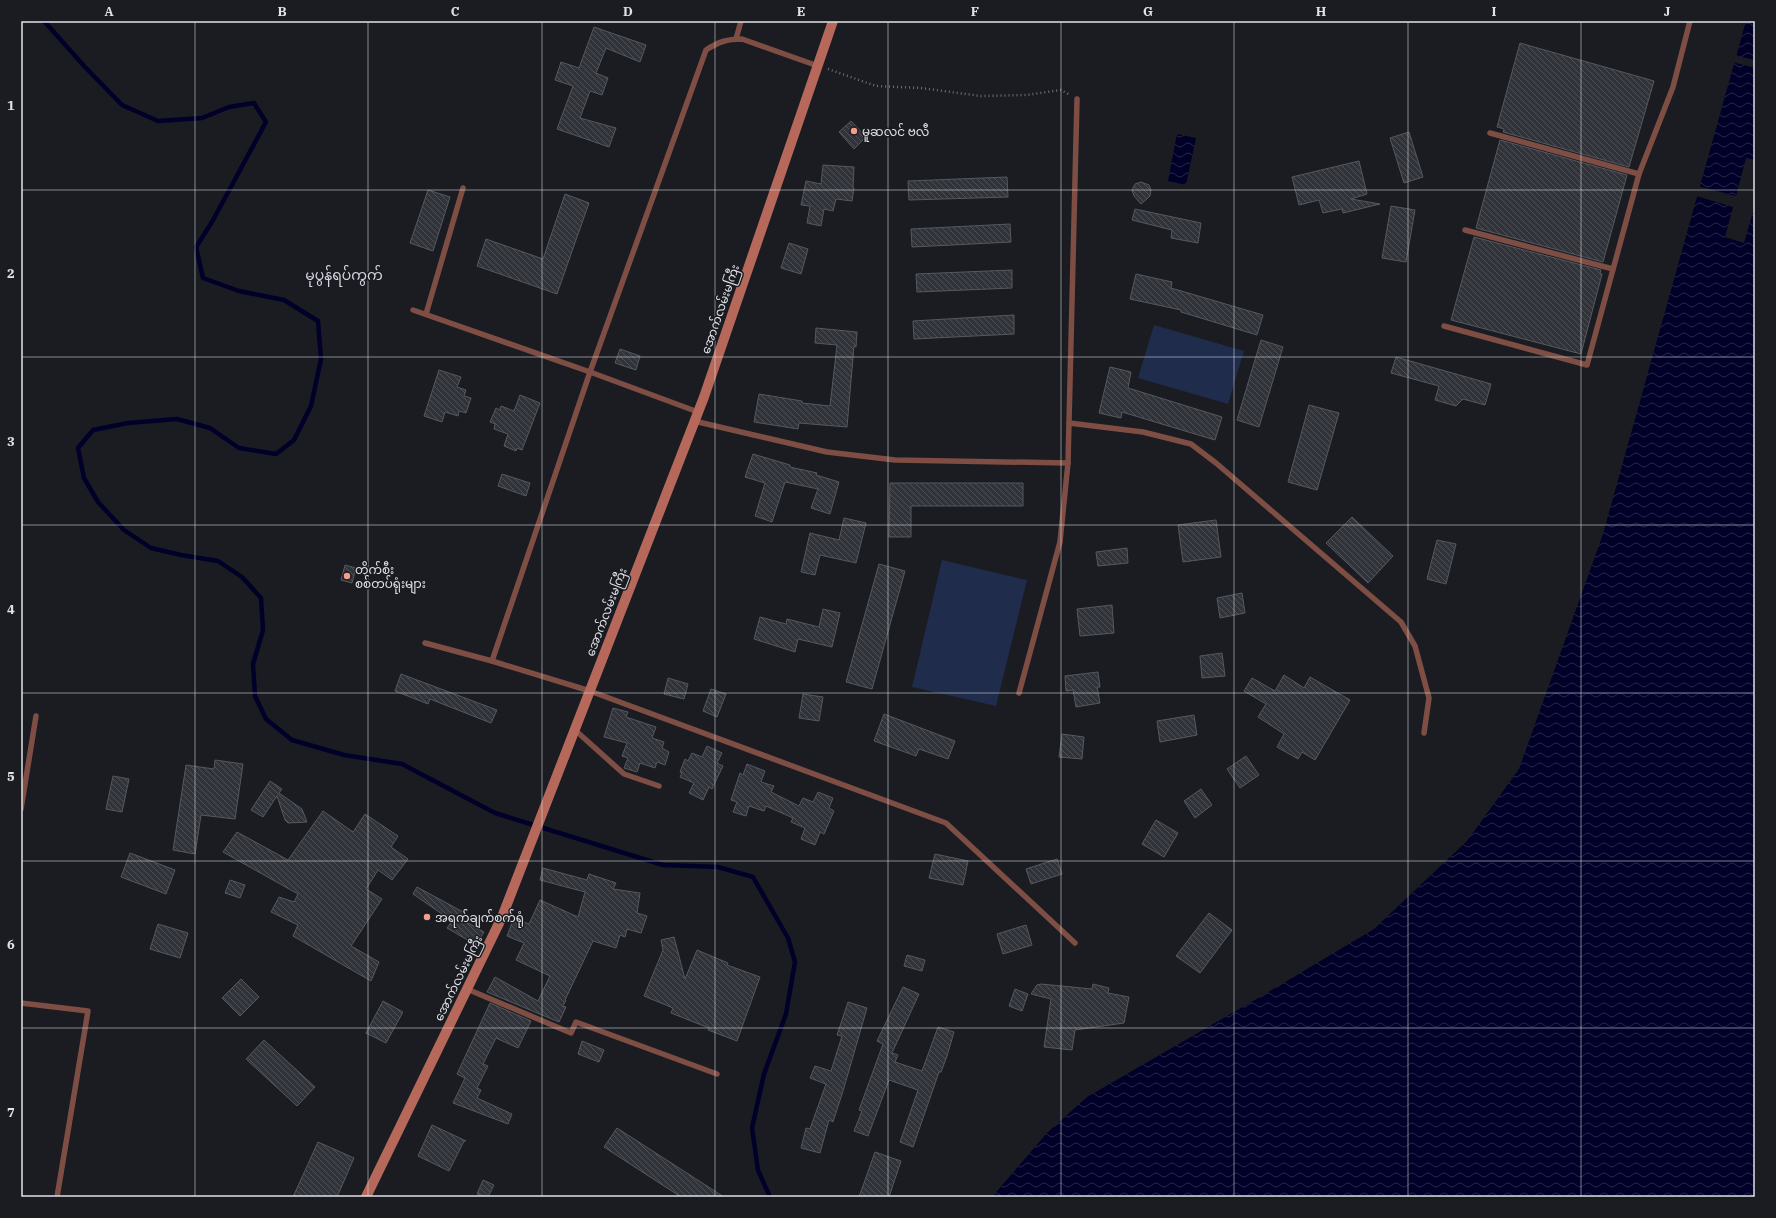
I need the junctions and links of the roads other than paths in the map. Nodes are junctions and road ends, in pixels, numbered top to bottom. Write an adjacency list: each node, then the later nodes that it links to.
1 (741, 21): 4 (lane)
2 (833, 21): 5 (main road, အောက်လမ်းမကြီး)
3 (1690, 21): 8 (lane)
4 (736, 39): 5 (lane); 15 (lane)
5 (818, 66): 16 (main road, အောက်လမ်းမကြီး)
6 (1077, 99): 17 (lane)
7 (1490, 133): 8 (lane)
8 (1639, 174): 11 (lane)
9 (463, 188): 13 (lane)
10 (1465, 230): 11 (lane)
11 (1613, 269): 14 (lane)
12 (413, 310): 13 (lane)
13 (426, 314): 15 (lane)
14 (1444, 326)
15 (590, 372): 16 (lane); 20 (lane)
16 (696, 417): 18 (lane); 21 (main road, အောက်လမ်းမကြီး)
17 (1069, 424): 18 (lane); 25 (lane)
18 (1068, 463): 22 (lane)
19 (425, 643): 20 (lane)
20 (492, 661): 21 (lane)
21 (590, 691): 24 (main road, အောက်လမ်းမကြီး); 28 (lane)
22 (1019, 693)
23 (36, 716): 27 (lane)
24 (575, 730): 26 (lane); 29 (main road, အောက်လမ်းမကြီး)
25 (1424, 733)
26 (659, 786)
27 (21, 809)
28 (1075, 943)
29 (467, 990): 31 (lane); 33 (main road, အောက်လမ်းမကြီး)
30 (21, 1003): 32 (lane)
31 (717, 1074)
32 (57, 1197)
33 (366, 1197)

